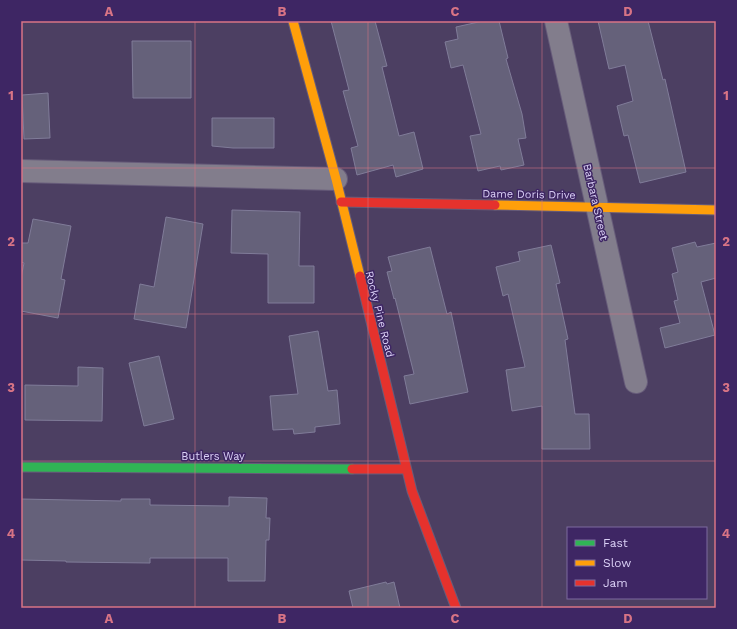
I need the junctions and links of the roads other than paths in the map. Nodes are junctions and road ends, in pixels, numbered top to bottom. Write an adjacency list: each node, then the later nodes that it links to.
1 (293, 21): 4 (street, Rocky Pine Road)
2 (556, 21): 6 (street, Barbara Street)
3 (21, 171): 4 (street)
4 (336, 179): 5 (street, Rocky Pine Road)
5 (341, 202): 6 (street, Dame Doris Drive); 10 (street, Rocky Pine Road)
6 (597, 208): 7 (street, Dame Doris Drive); 8 (street, Barbara Street)
7 (716, 210)
8 (636, 382)
9 (21, 467): 10 (street, Butlers Way)
10 (406, 469): 11 (street, Rocky Pine Road)
11 (456, 608)

